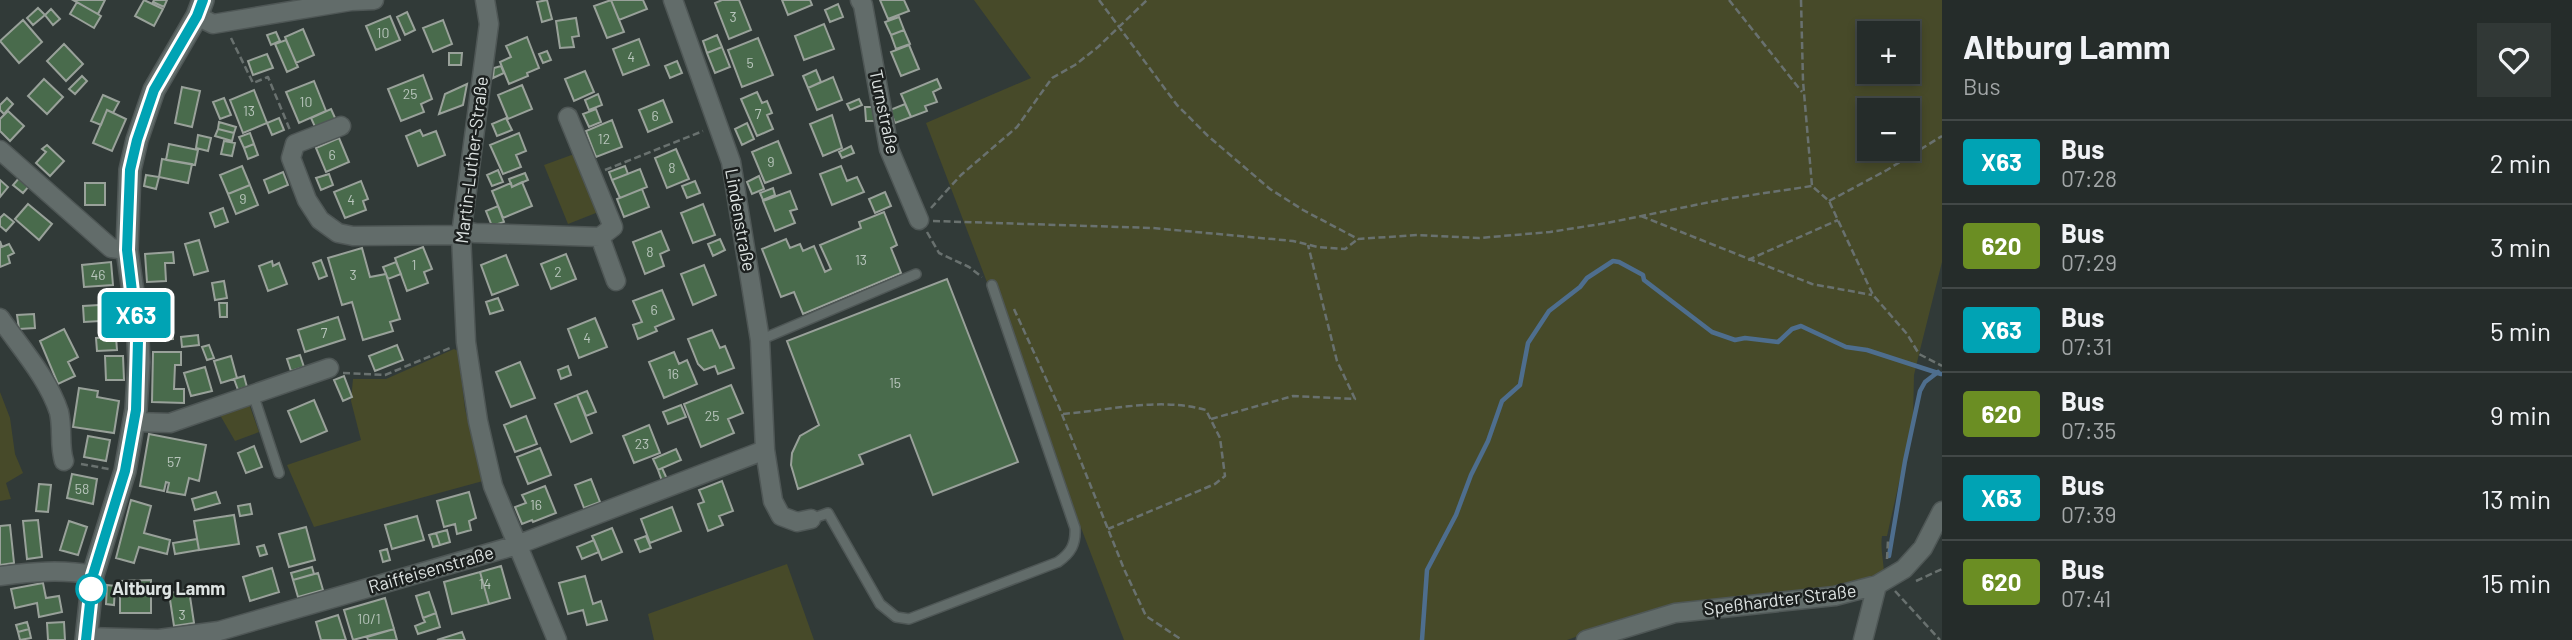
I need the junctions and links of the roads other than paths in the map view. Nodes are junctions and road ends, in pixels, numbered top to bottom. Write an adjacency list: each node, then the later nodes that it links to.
1 (374, 0): 5 (street)
2 (485, 0): 10 (street, Martin-Luther-Straße)
3 (673, 0): 17 (street, Lindenstraße)
4 (860, 0): 9 (street, Turnstraße)
5 (200, 8): 12 (street)
6 (568, 117): 11 (street)
7 (341, 127): 10 (street)
8 (0, 150): 12 (street)
9 (919, 220)
10 (461, 233): 11 (street); 26 (street, Martin-Luther-Straße)
11 (600, 237): 14 (street)
12 (127, 250): 20 (street)
13 (916, 274): 17 (lane)
14 (616, 281)
15 (992, 285): 25 (lane)
16 (0, 318): 22 (street)
17 (760, 340): 21 (street, Lindenstraße)
18 (329, 368): 19 (street)
19 (253, 394): 20 (street); 23 (lane)
20 (134, 422): 27 (street)
21 (765, 450): 25 (street, Lindenstraße); 26 (street, Raiffeisenstraße)
22 (64, 461)
23 (279, 474)
24 (1942, 511): 29 (street, Speßhardter Straße)
25 (811, 519)
26 (517, 545): 30 (street, Raiffeisenstraße); 31 (street, Martin-Luther-Straße)
27 (93, 575): 28 (street); 30 (street)
28 (0, 576)
29 (1883, 584): 32 (street, Speßhardter Straße); 33 (street)
30 (86, 639)
31 (556, 640)
32 (1586, 640)
33 (1863, 640)

